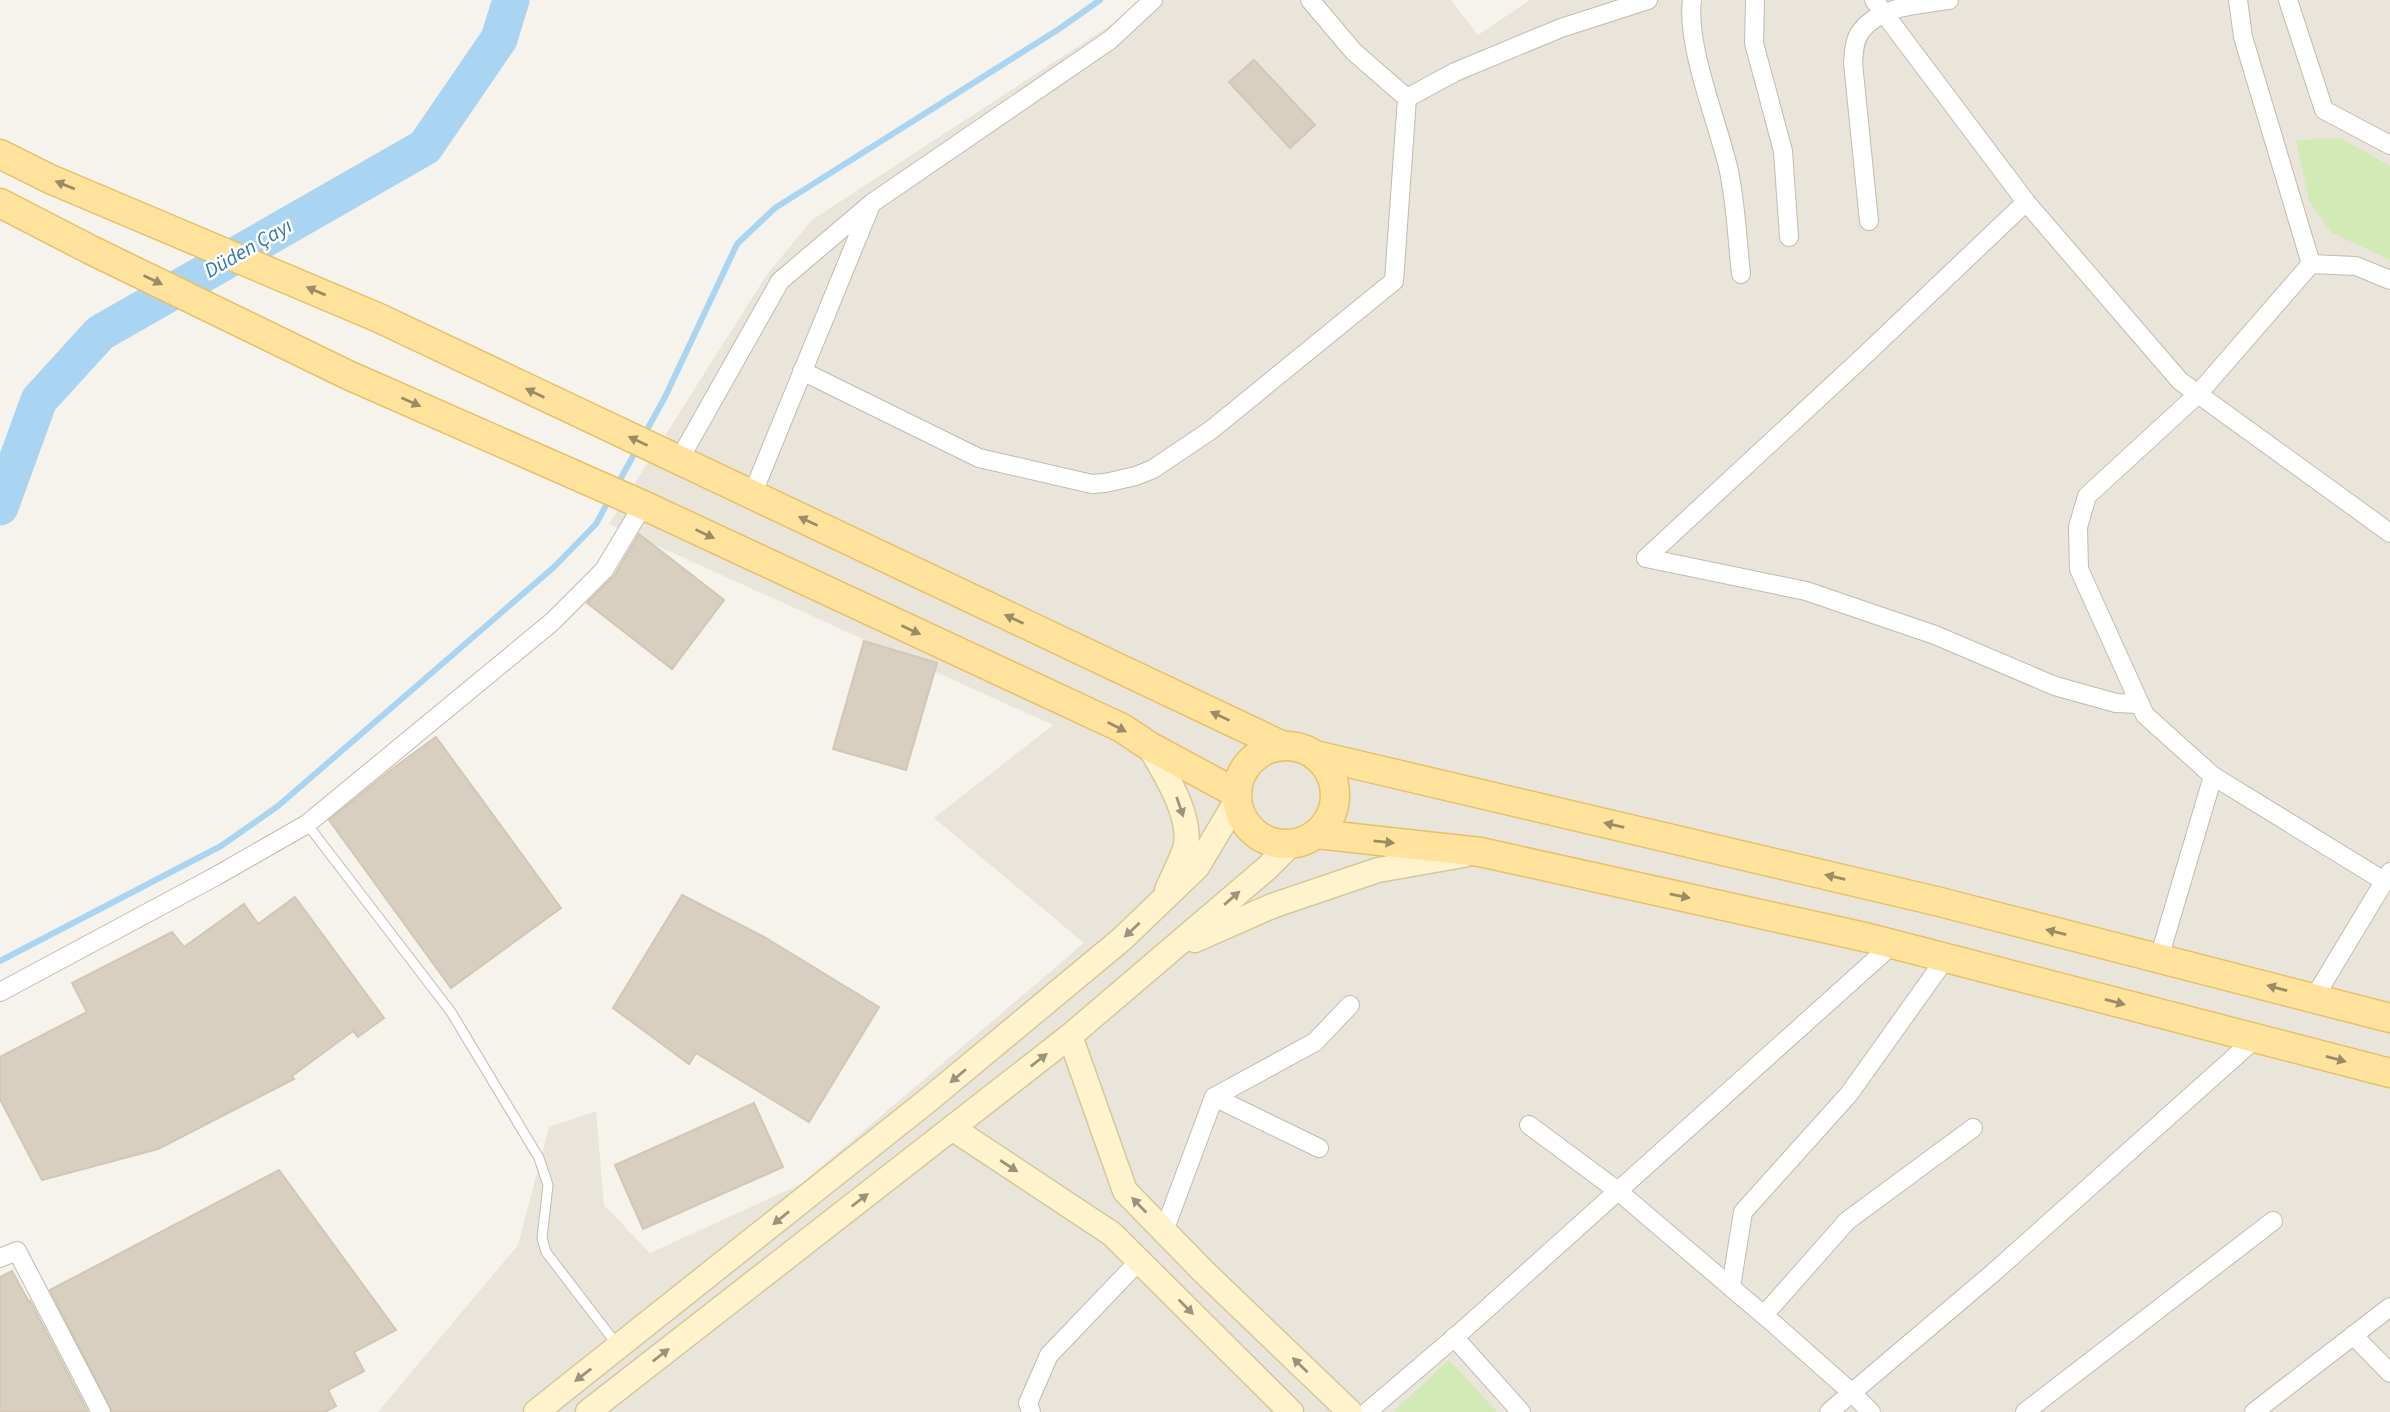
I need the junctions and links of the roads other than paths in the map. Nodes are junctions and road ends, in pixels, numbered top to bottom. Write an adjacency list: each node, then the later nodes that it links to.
1 (1153, 0): 15 (street)
2 (1311, 0): 10 (street)
3 (1648, 0): 10 (street)
4 (1692, 0): 19 (street)
5 (1755, 0): 17 (street)
6 (1948, 0): 9 (street)
7 (2238, 0): 18 (street)
8 (2288, 0): 11 (street)
9 (1887, 6): 14 (street); 16 (street)
10 (1407, 98): 21 (street)
11 (2390, 145)
12 (0, 154): 23 (main road, one-way to 12)
13 (0, 202): 25 (main road, one-way to 25)
14 (2026, 202): 22 (street); 27 (street)
15 (872, 203): 21 (street); 23 (street)
16 (1869, 221)
17 (1789, 237)
18 (2311, 264): 20 (street); 22 (street)
19 (1741, 274)
20 (2390, 280)
21 (802, 371): 24 (street)
22 (2198, 394): 26 (street); 27 (street)
23 (679, 460): 24 (main road)
24 (752, 495): 28 (main road, one-way to 24)
25 (643, 505): 29 (main road, one-way to 29); 33 (street)
26 (2390, 533)
27 (2140, 704): 31 (street)
28 (1281, 745): 30 (main road); 32 (main road)
29 (1149, 746): 32 (main road); 38 (main road, one-way to 38)
30 (1315, 755): 34 (main road); 42 (main road, one-way to 30)
31 (2213, 776): 37 (street); 42 (street)
32 (1236, 798): 35 (main road); 38 (main road)
33 (307, 824): 43 (street); 65 (lane)
34 (1317, 834): 35 (main road); 36 (main road, one-way to 36)
35 (1291, 844): 40 (main road, one-way to 35)
36 (1480, 852): 39 (main road, one-way to 39); 40 (main road)
37 (2387, 876): 44 (street)
38 (1162, 903): 65 (main road, one-way to 65)
39 (1893, 944): 41 (main road); 55 (street)
40 (1169, 952): 47 (main road)
41 (1946, 958): 48 (main road, one-way to 48); 60 (street)
42 (2159, 958): 44 (main road, one-way to 42)
43 (0, 992)
44 (2314, 998): 46 (main road)
45 (1350, 1005): 50 (street)
46 (2390, 1018)
47 (1070, 1036): 52 (main road, one-way to 47); 57 (main road, one-way to 47)
48 (2256, 1038): 49 (main road, one-way to 49); 67 (street)
49 (2390, 1073)
50 (1214, 1097): 54 (street); 57 (street)
51 (1529, 1125): 55 (street)
52 (952, 1128): 59 (main road, one-way to 59); 70 (main road, one-way to 52)
53 (1973, 1128): 62 (street)
54 (1318, 1148)
55 (1618, 1191): 60 (street); 64 (street)
56 (2273, 1221): 78 (street)
57 (1164, 1231): 73 (main road, one-way to 57)
58 (0, 1258): 68 (street)
59 (1139, 1261): 71 (street); 72 (main road, one-way to 72)
60 (1731, 1287): 62 (street)
61 (2390, 1307): 63 (street)
62 (1764, 1315): 67 (street)
63 (2353, 1335): 66 (street); 79 (street)
64 (1454, 1337): 74 (street); 75 (street)
65 (619, 1347): 69 (main road, one-way to 69)
66 (2390, 1373)
67 (1852, 1392): 76 (street); 77 (street)
68 (101, 1412)
69 (536, 1412)
70 (588, 1412)
71 (1031, 1412)
72 (1291, 1412)
73 (1350, 1412)
74 (1367, 1412)
75 (1521, 1412)
76 (1829, 1412)
77 (1871, 1412)
78 (2025, 1412)
79 (2254, 1412)

